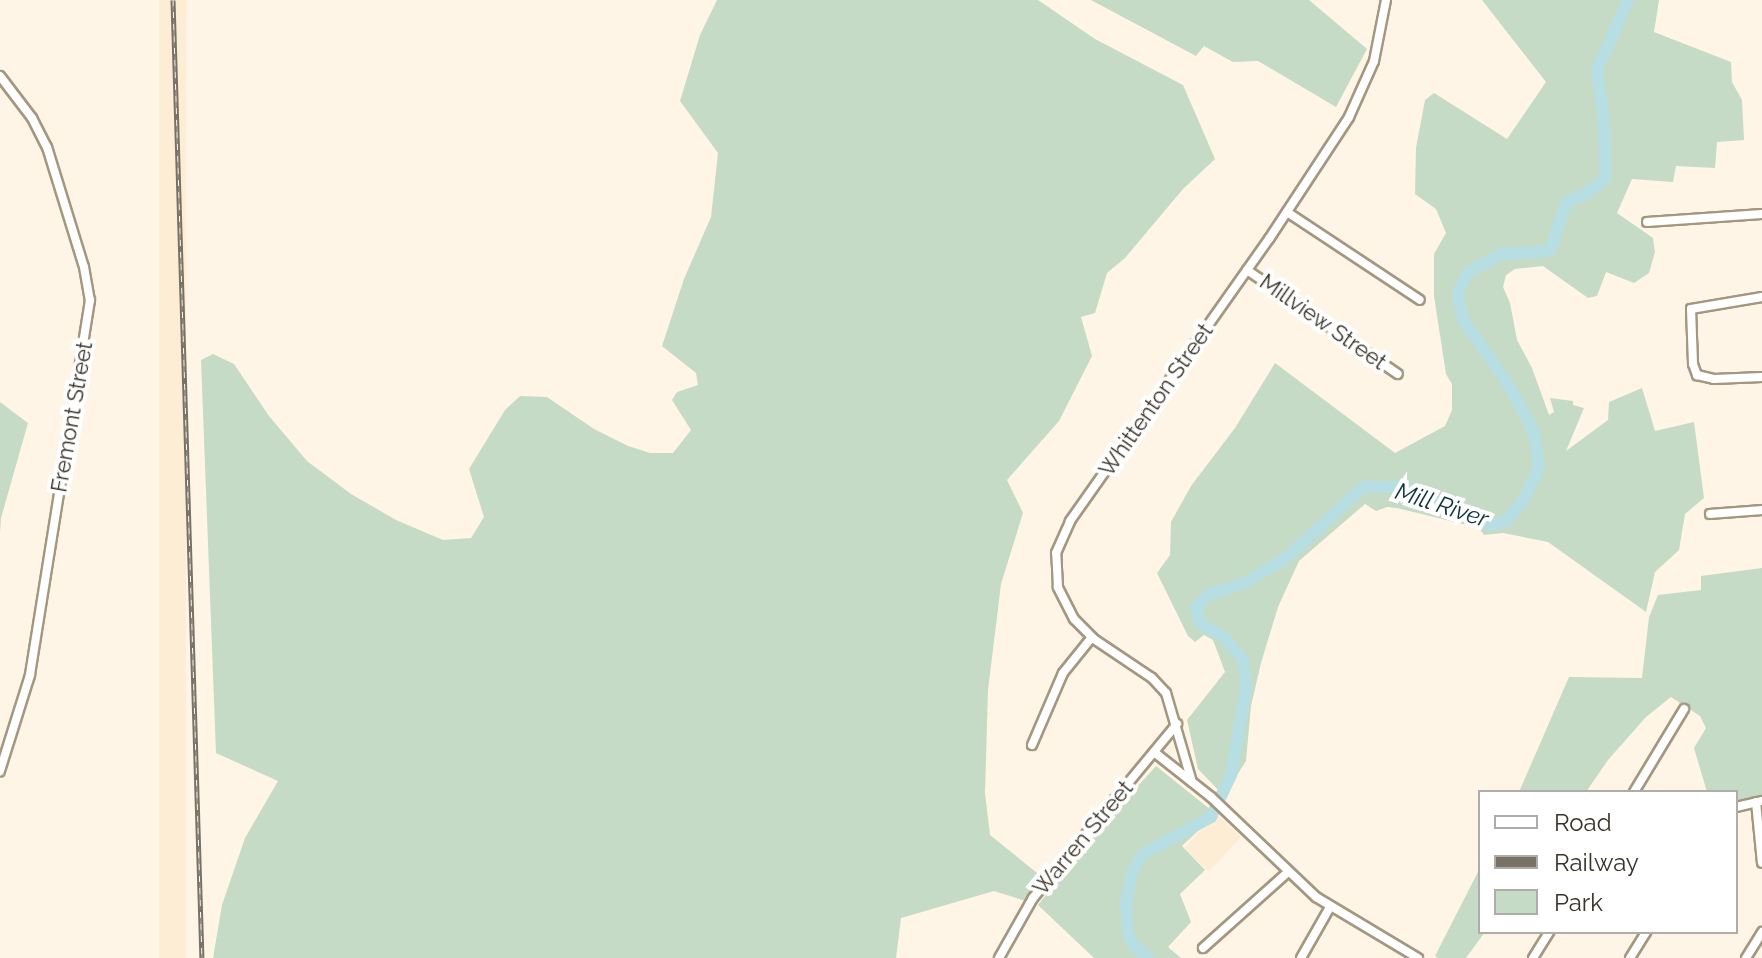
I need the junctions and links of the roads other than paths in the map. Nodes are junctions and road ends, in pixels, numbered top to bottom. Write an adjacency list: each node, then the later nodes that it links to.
1 (1386, 0): 3 (street, Whittenton Street)
2 (0, 76): 16 (street, Fremont Street)
3 (1287, 212): 6 (street, Whittenton Street); 8 (street)
4 (1762, 214): 5 (street)
5 (1647, 222)
6 (1247, 270): 9 (street, Millview Street); 13 (street, Whittenton Street)
7 (1762, 297): 10 (street)
8 (1420, 300)
9 (1398, 374)
10 (1762, 377)
11 (1762, 510): 12 (street)
12 (1710, 514)
13 (1092, 637): 15 (street, Whittenton Street); 17 (street)
14 (1684, 709): 21 (street)
15 (1177, 724): 18 (street, Warren Street); 20 (street, Whittenton Street)
16 (5, 744): 19 (street, Fremont Street)
17 (1032, 745)
18 (1154, 752): 20 (street); 31 (street, Warren Street)
19 (0, 771)
20 (1192, 782): 25 (street)
21 (1635, 790)
22 (1759, 801): 23 (street); 24 (street)
23 (1738, 806)
24 (1762, 861)
25 (1288, 872): 26 (street); 30 (street)
26 (1330, 907): 32 (street); 33 (street)
27 (1762, 932): 36 (street)
28 (1548, 934): 34 (street)
29 (1645, 934): 35 (street)
30 (1203, 948)
31 (999, 958)
32 (1301, 958)
33 (1418, 958)
34 (1533, 958)
35 (1630, 958)
36 (1746, 958)

